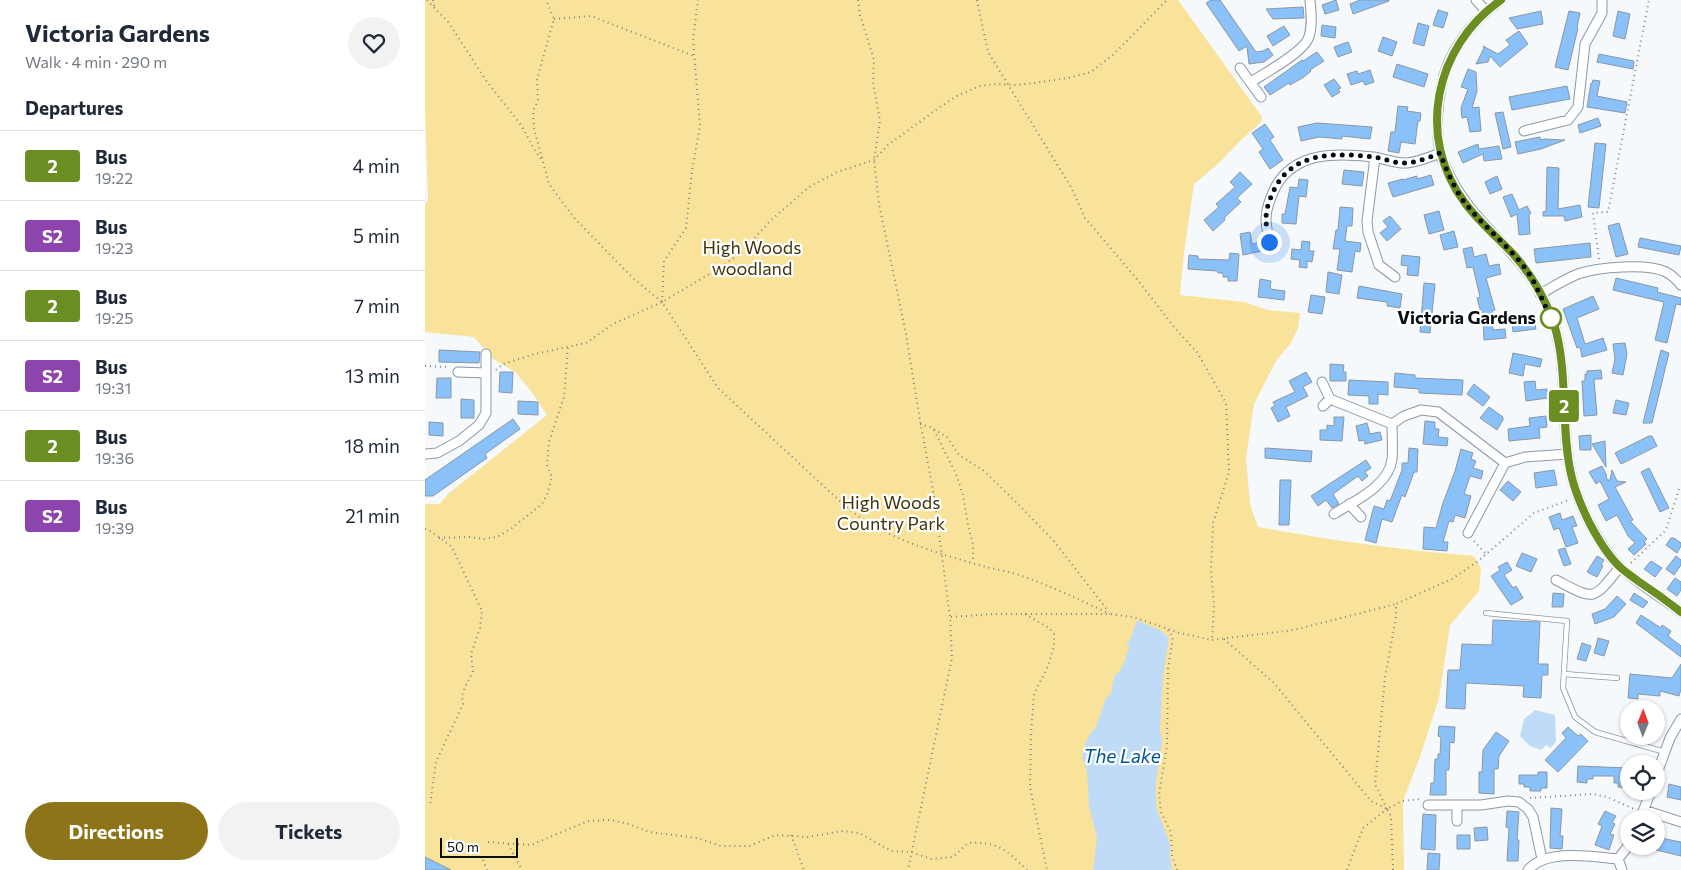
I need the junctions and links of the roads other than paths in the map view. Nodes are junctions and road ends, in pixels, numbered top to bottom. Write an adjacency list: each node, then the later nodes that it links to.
1 (1310, 0): 7 (street)
2 (1476, 0): 5 (street)
3 (1501, 0): 5 (street)
4 (1602, 0): 9 (street)
5 (1486, 11): 10 (street)
6 (1240, 68): 7 (street)
7 (1251, 82): 8 (street)
8 (1261, 97)
9 (1524, 131)
10 (1440, 153): 11 (street); 15 (street)
11 (1375, 157): 12 (street); 13 (street)
12 (1269, 242)
13 (1395, 276)
14 (1681, 285): 15 (street)
15 (1540, 294): 24 (street)
16 (485, 354): 18 (street)
17 (458, 372): 18 (street)
18 (486, 373): 23 (street)
19 (1322, 382): 20 (street)
20 (1330, 399): 21 (street); 22 (street)
21 (1323, 406)
22 (1392, 424): 25 (street); 26 (street)
23 (425, 454)
24 (1568, 454): 25 (street); 30 (street)
25 (1505, 463): 29 (street)
26 (1349, 504): 27 (street); 28 (street)
27 (1334, 514)
28 (1361, 517)
29 (1468, 533)
30 (1621, 568): 31 (street); 32 (street)
31 (1555, 580)
32 (1681, 612)
33 (1486, 614): 34 (lane)
34 (1564, 674): 35 (lane); 37 (lane)
35 (1617, 678)
36 (1681, 719): 37 (street)
37 (1665, 752): 38 (street)
38 (1664, 755)
39 (1428, 804): 40 (street)
40 (1457, 804): 42 (street); 45 (street)
41 (1665, 819): 43 (street)
42 (1457, 821)
43 (1681, 822)
44 (1621, 855): 46 (street)
45 (1542, 859): 46 (street); 47 (street)
46 (1618, 859): 48 (street)
47 (1528, 870)
48 (1622, 870)

